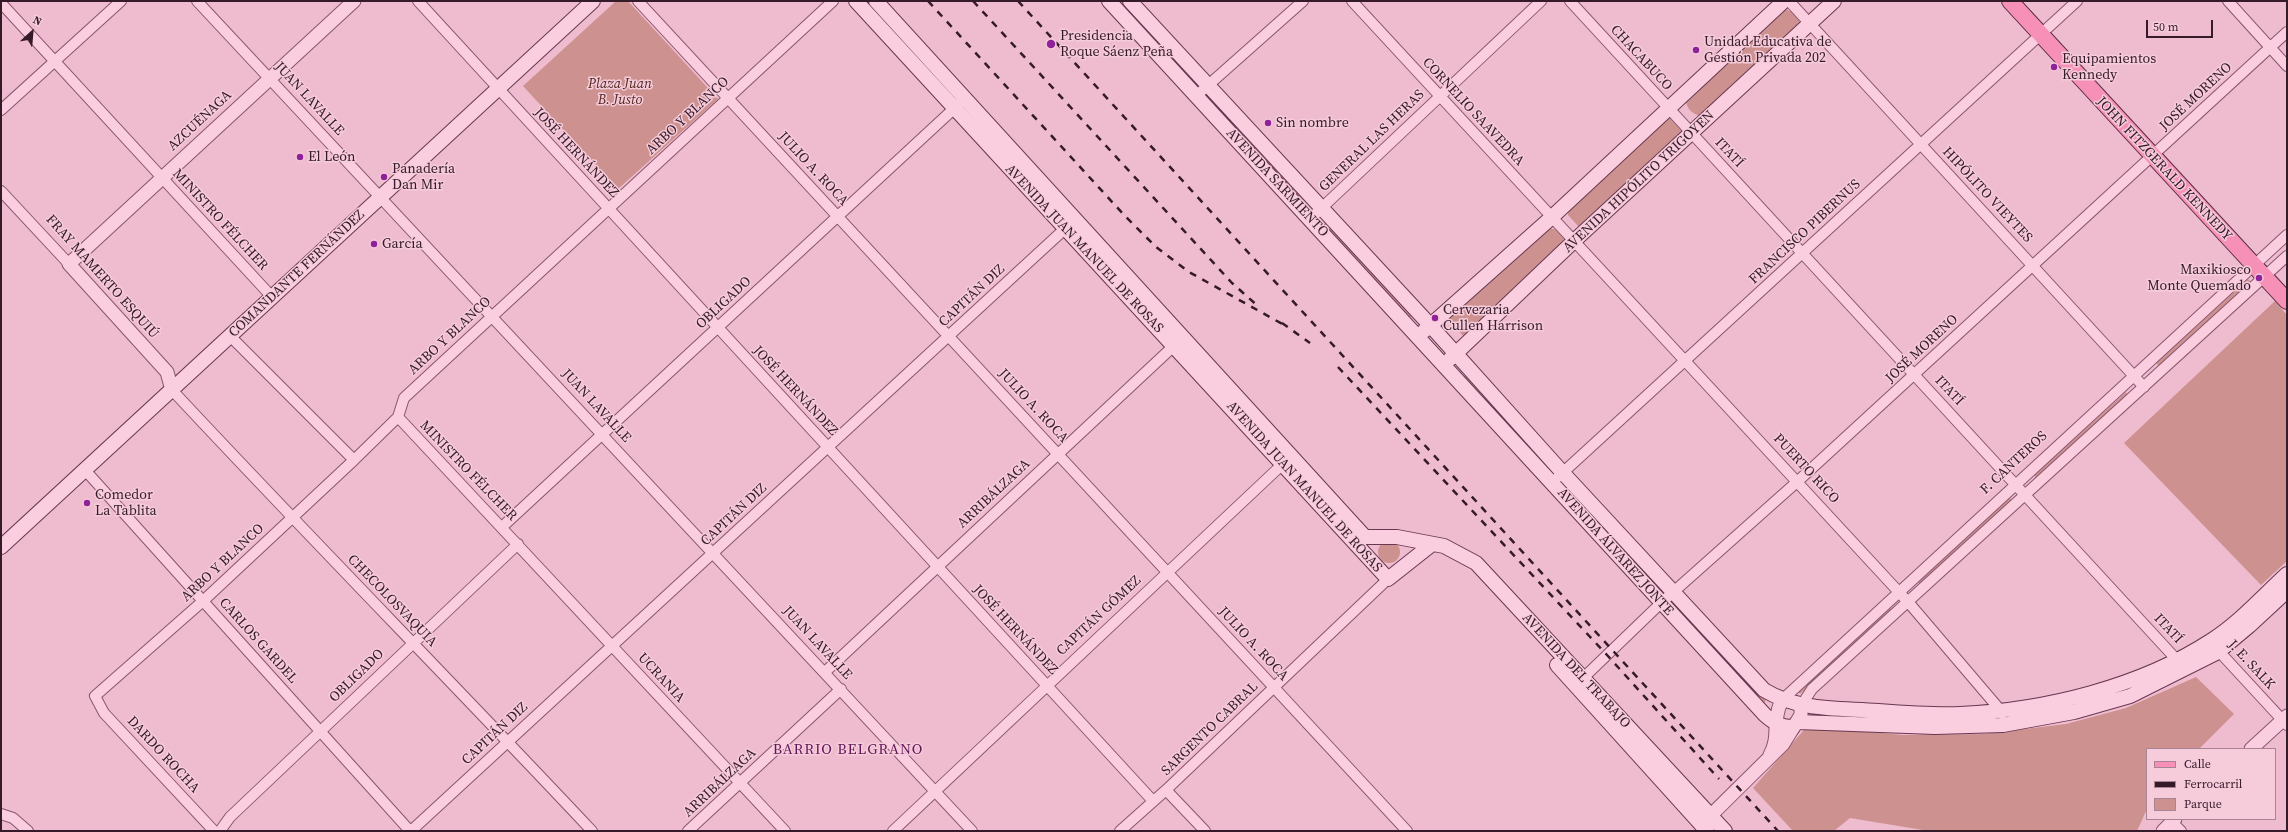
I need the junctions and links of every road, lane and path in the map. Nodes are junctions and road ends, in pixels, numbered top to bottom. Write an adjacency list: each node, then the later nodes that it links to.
1 (121, 1): 27 (street)
2 (197, 1): 29 (street, JUAN LAVALLE)
3 (354, 1): 29 (street, AZCUÉNAGA)
4 (418, 1): 31 (street, JOSÉ HERNÁNDEZ)
5 (593, 1): 31 (main road, COMANDANTE FERNÁNDEZ)
6 (638, 1): 34 (street, JULIO A. ROCA)
7 (833, 1): 34 (street, ARBO Y BLANCO)
8 (856, 1): 35 (main road, AVENIDA JUAN MANUEL DE ROSAS)
9 (876, 1): 35 (main road, AVENIDA JUAN MANUEL DE ROSAS)
10 (1109, 1): 32 (main road, AVENIDA SARMIENTO)
11 (1130, 1): 30 (main road, AVENIDA SARMIENTO)
12 (1303, 1): 30 (street)
13 (1352, 1): 33 (street, CORNELIO SAAVEDRA)
14 (1542, 1): 33 (street, GENERAL LAS HERAS)
15 (1570, 1): 36 (street, CHACABUCO)
16 (1784, 1): 36 (main road)
17 (1789, 1): 23 (street, HIPÓLITO VIEYTES)
18 (1834, 1): 23 (main road, AVENIDA HIPÓLITO YRIGOYEN)
19 (2010, 1): 25 (main road, JOHN FITZGERALD KENNEDY)
20 (2078, 1): 25 (street, FRANCISCO PIBERNUS)
21 (2228, 1): 26 (street)
22 (1, 3): 27 (street, MINISTRO FÉLCHER)
23 (1810, 23): 38 (main road, AVENIDA HIPÓLITO YRIGOYEN); 39 (street, HIPÓLITO VIEYTES)
24 (2287, 32): 26 (street, JOSÉ MORENO)
25 (2041, 35): 39 (street, FRANCISCO PIBERNUS); 40 (main road, JOHN FITZGERALD KENNEDY)
26 (2270, 48): 28 (street); 40 (street, JOSÉ MORENO)
27 (54, 61): 37 (street); 41 (street, MINISTRO FÉLCHER)
28 (2287, 66)
29 (270, 78): 41 (street, AZCUÉNAGA); 43 (street, JUAN LAVALLE)
30 (1208, 86): 32 (street); 45 (main road, AVENIDA SARMIENTO)
31 (499, 89): 43 (main road, COMANDANTE FERNÁNDEZ); 44 (street, JOSÉ HERNÁNDEZ)
32 (1196, 96): 48 (main road, AVENIDA SARMIENTO)
33 (1440, 96): 45 (street, GENERAL LAS HERAS); 47 (street, CORNELIO SAAVEDRA)
34 (728, 98): 44 (street, ARBO Y BLANCO); 46 (street, JULIO A. ROCA)
35 (960, 104): 46 (street, OBLIGADO); 49 (main road, AVENIDA JUAN MANUEL DE ROSAS)
36 (1668, 108): 38 (street, CHACABUCO); 47 (main road)
37 (1, 110)
38 (1692, 134): 51 (main road, AVENIDA HIPÓLITO YRIGOYEN); 52 (street, ITATÍ)
39 (1921, 144): 52 (street, FRANCISCO PIBERNUS); 55 (street, HIPÓLITO VIEYTES)
40 (2152, 156): 55 (street, JOSÉ MORENO); 56 (main road, JOHN FITZGERALD KENNEDY)
41 (162, 178): 54 (street, AZCUÉNAGA); 57 (street, MINISTRO FÉLCHER)
42 (1, 191): 54 (street, FRAY MAMERTO ESQUIÚ)
43 (381, 197): 57 (main road, COMANDANTE FERNÁNDEZ); 59 (street, JUAN LAVALLE)
44 (608, 208): 59 (street, ARBO Y BLANCO); 61 (street, JOSÉ HERNÁNDEZ)
45 (1322, 208): 48 (street, GENERAL LAS HERAS); 60 (main road, AVENIDA SARMIENTO)
46 (838, 217): 61 (street, OBLIGADO); 63 (street, JULIO A. ROCA)
47 (1552, 217): 51 (street, CORNELIO SAAVEDRA); 60 (main road)
48 (1310, 219): 64 (main road, AVENIDA SARMIENTO)
49 (1071, 224): 63 (street, CAPITÁN DIZ); 65 (main road, AVENIDA JUAN MANUEL DE ROSAS)
50 (2287, 235): 56 (street, F. CANTEROS)
51 (1574, 241): 66 (main road, AVENIDA HIPÓLITO YRIGOYEN); 67 (street, PUERTO RICO)
52 (1802, 253): 67 (street, FRANCISCO PIBERNUS); 69 (street, ITATÍ)
53 (2287, 256): 56 (street, F. CANTEROS)
54 (69, 264): 72 (street, FRAY MAMERTO ESQUIÚ)
55 (2032, 266): 69 (street, JOSÉ MORENO); 70 (street, HIPÓLITO VIEYTES)
56 (2259, 271): 58 (main road, JOHN FITZGERALD KENNEDY); 70 (street, F. CANTEROS); 71 (street, F. CANTEROS)
57 (272, 297): 62 (main road, COMANDANTE FERNÁNDEZ)
58 (2287, 301)
59 (493, 316): 73 (street, ARBO Y BLANCO); 74 (street, JUAN LAVALLE)
60 (1430, 325): 64 (main road); 66 (main road, AVENIDA SARMIENTO)
61 (718, 328): 74 (street, OBLIGADO); 75 (street, JOSÉ HERNÁNDEZ)
62 (230, 336): 72 (main road, COMANDANTE FERNÁNDEZ); 77 (street)
63 (949, 336): 75 (street, CAPITÁN DIZ); 76 (street, JULIO A. ROCA)
64 (1418, 337): 68 (main road, AVENIDA SARMIENTO)
65 (1178, 342): 76 (street, ARRIBÁLZAGA); 78 (main road, AVENIDA JUAN MANUEL DE ROSAS)
66 (1456, 354): 68 (main road, AVENIDA HIPÓLITO YRIGOYEN); 80 (main road, AVENIDA ÁLVAREZ JONTE)
67 (1686, 360): 80 (street, FRANCISCO PIBERNUS); 81 (street, PUERTO RICO)
68 (1444, 365): 82 (main road, AVENIDA ÁLVAREZ JONTE)
69 (1914, 374): 81 (street, JOSÉ MORENO); 83 (street, ITATÍ)
70 (2133, 376): 71 (street, HIPÓLITO VIEYTES); 83 (street, F. CANTEROS)
71 (2144, 387): 84 (street, F. CANTEROS)
72 (172, 390): 79 (main road, COMANDANTE FERNÁNDEZ); 85 (street, CHECOLOSVAQUIA)
73 (398, 417): 77 (street, ARBO Y BLANCO); 86 (street, MINISTRO FÉLCHER)
74 (603, 434): 86 (street, OBLIGADO); 92 (street, JUAN LAVALLE)
75 (828, 447): 92 (street, CAPITÁN DIZ); 95 (street, JOSÉ HERNÁNDEZ)
76 (1058, 454): 95 (street, ARRIBÁLZAGA); 96 (street, JULIO A. ROCA)
77 (354, 460): 85 (street, ARBO Y BLANCO)
78 (1287, 460): 88 (main road, AVENIDA JUAN MANUEL DE ROSAS); 93 (main road, AVENIDA JUAN MANUEL DE ROSAS); 96 (street, CAPITÁN GÓMEZ)
79 (85, 470): 91 (main road, COMANDANTE FERNÁNDEZ); 102 (street, CARLOS GARDEL)
80 (1563, 473): 82 (street, FRANCISCO PIBERNUS); 101 (main road, AVENIDA ÁLVAREZ JONTE)
81 (1798, 481): 99 (street, PUERTO RICO); 101 (street, JOSÉ MORENO)
82 (1552, 483): 104 (main road, AVENIDA ÁLVAREZ JONTE)
83 (2016, 484): 84 (street, ITATÍ); 99 (street, F. CANTEROS)
84 (2026, 495): 103 (street, F. CANTEROS); 108 (street, ITATÍ)
85 (292, 518): 102 (street, ARBO Y BLANCO); 105 (street, CHECOLOSVAQUIA)
86 (502, 528): 89 (street, MINISTRO FÉLCHER)
87 (1397, 537): 88 (main road, AVENIDA JUAN MANUEL DE ROSAS); 90 (main road, AVENIDA JUAN MANUEL DE ROSAS); 94 (main road)
88 (1370, 538): 93 (main road)
89 (518, 544): 105 (street, OBLIGADO); 106 (street, UCRANIA)
90 (1431, 544): 94 (main road, AVENIDA JUAN MANUEL DE ROSAS); 110 (main road, AVENIDA DEL TRABAJO)
91 (1, 547)
92 (714, 553): 106 (street, CAPITÁN DIZ); 109 (street, JUAN LAVALLE)
93 (1365, 555): 98 (main road, AVENIDA JUAN MANUEL DE ROSAS)
94 (1410, 561): 98 (main road, AVENIDA JUAN MANUEL DE ROSAS)
95 (937, 567): 109 (street, ARRIBÁLZAGA); 111 (street, JOSÉ HERNÁNDEZ)
96 (1167, 572): 111 (street, CAPITÁN GÓMEZ); 112 (street, JULIO A. ROCA)
97 (2287, 574): 107 (main road)
98 (1388, 580): 112 (street, SARGENTO CABRAL)
99 (1899, 591): 103 (street, PUERTO RICO); 115 (street, F. CANTEROS)
100 (2287, 591): 107 (main road)
101 (1673, 593): 104 (street, JOSÉ MORENO); 115 (main road, AVENIDA ÁLVAREZ JONTE)
102 (203, 601): 114 (street, ARBO Y BLANCO); 121 (street, CARLOS GARDEL)
103 (1909, 602): 116 (street, F. CANTEROS); 117 (street, PUERTO RICO)
104 (1661, 603): 110 (street, JOSÉ MORENO); 119 (main road, AVENIDA ÁLVAREZ JONTE)
105 (413, 642): 121 (street, OBLIGADO); 122 (street, CHECOLOSVAQUIA)
106 (612, 646): 122 (street, CAPITÁN DIZ); 125 (street, UCRANIA)
107 (2215, 646): 108 (main road); 118 (street, J. E. SALK)
108 (2179, 664): 117 (main road)
109 (825, 672): 113 (street, JUAN LAVALLE)
110 (1579, 682): 130 (main road, AVENIDA DEL TRABAJO)
111 (1046, 685): 126 (street, CAPITÁN GÓMEZ); 128 (street, JOSÉ HERNÁNDEZ)
112 (1273, 687): 127 (street, SARGENTO CABRAL); 142 (street, JULIO A. ROCA)
113 (841, 690): 125 (street, ARRIBÁLZAGA); 126 (street, JUAN LAVALLE)
114 (95, 696): 132 (street, DARDO ROCHA)
115 (1782, 700): 116 (main road, AVENIDA ÁLVAREZ JONTE); 119 (street, F. CANTEROS)
116 (1801, 706): 117 (main road, AVENIDA ÁLVAREZ JONTE); 120 (street, F. CANTEROS)
117 (2002, 718): 120 (main road)
118 (2285, 721): 123 (street)
119 (1775, 723): 120 (main road); 124 (street, F. CANTEROS)
120 (1796, 724): 124 (street)
121 (319, 732): 133 (street, OBLIGADO); 134 (street, CARLOS GARDEL)
122 (508, 742): 134 (street, CAPITÁN DIZ); 135 (street, CHECOLOSVAQUIA)
123 (2252, 748)
124 (1768, 757): 130 (street)
125 (741, 783): 136 (street, ARRIBÁLZAGA); 137 (street, UCRANIA)
126 (936, 790): 138 (street, CAPITÁN GÓMEZ); 139 (street, JUAN LAVALLE)
127 (1166, 790): 128 (street, SARGENTO CABRAL); 141 (street)
128 (1153, 801): 140 (street, SARGENTO CABRAL)
129 (1, 814): 131 (street)
130 (1703, 826): 143 (main road, AVENIDA DEL TRABAJO)
131 (28, 831)
132 (214, 831)
133 (220, 831)
134 (410, 831)
135 (592, 831)
136 (688, 831)
137 (785, 831)
138 (893, 831)
139 (972, 831)
140 (1120, 831)
141 (1205, 831)
142 (1407, 831)
143 (1725, 831)

